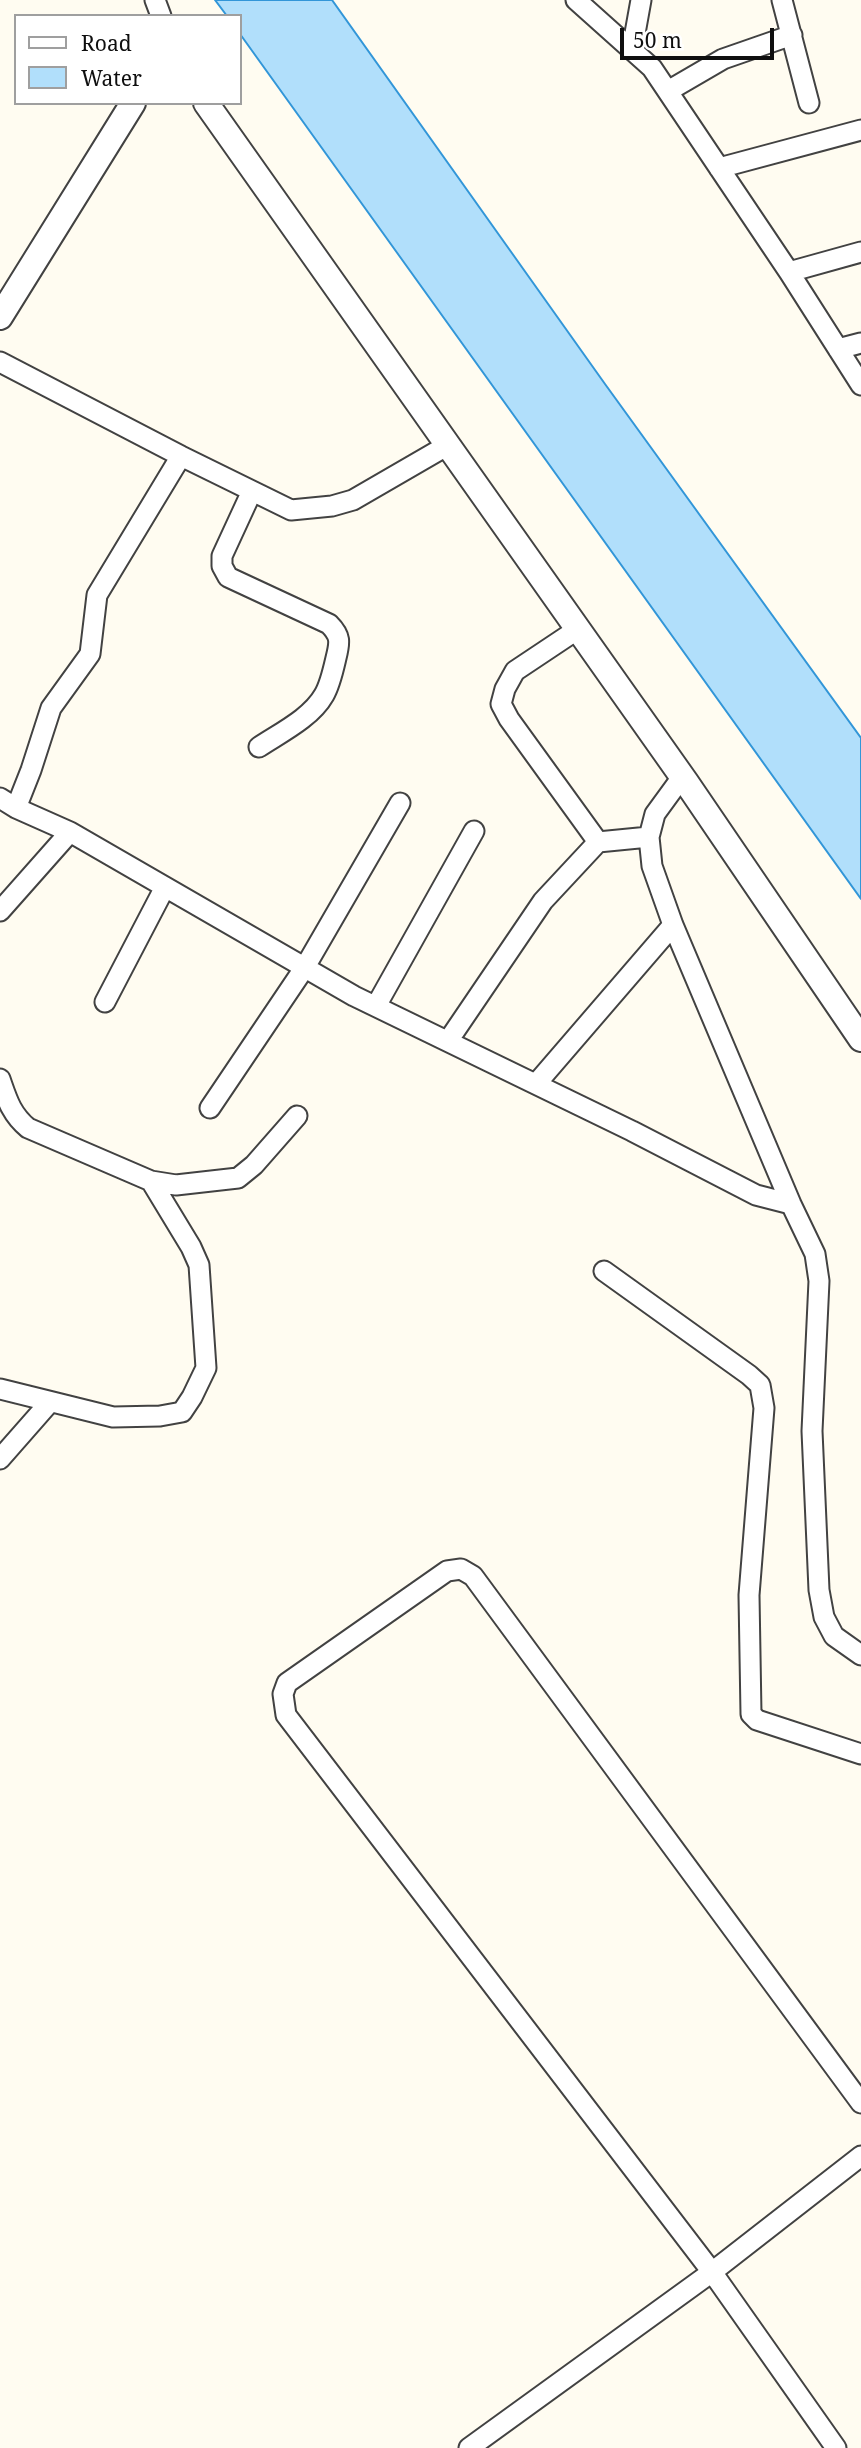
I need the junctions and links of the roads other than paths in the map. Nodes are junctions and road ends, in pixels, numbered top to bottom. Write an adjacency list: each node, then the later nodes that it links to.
1 (576, 0): 5 (street)
2 (641, 0): 5 (street)
3 (782, 0): 4 (street)
4 (792, 35): 6 (street); 7 (street)
5 (632, 50): 6 (street)
6 (668, 91): 11 (street)
7 (809, 103)
8 (132, 105): 14 (street)
9 (207, 105): 19 (street)
10 (861, 130): 11 (street)
11 (719, 168): 13 (street)
12 (861, 252): 13 (street)
13 (789, 272): 16 (street)
14 (0, 317)
15 (861, 343): 16 (street)
16 (838, 349): 18 (street)
17 (0, 362): 20 (street)
18 (861, 385)
19 (448, 445): 21 (street); 22 (street)
20 (181, 456): 21 (street); 25 (street)
21 (252, 491): 23 (street)
22 (578, 629): 24 (street); 30 (street)
23 (259, 747)
24 (682, 777): 29 (street); 37 (street)
25 (8, 803): 28 (street)
26 (400, 803): 34 (street)
27 (474, 831): 36 (street)
28 (70, 832): 31 (street); 32 (street)
29 (649, 837): 30 (street); 33 (street)
30 (598, 842): 38 (street)
31 (165, 887): 34 (street); 35 (street)
32 (0, 911)
33 (673, 925): 40 (street); 44 (street)
34 (304, 967): 36 (street); 41 (street)
35 (106, 1002)
36 (376, 1006): 38 (street)
37 (861, 1039)
38 (447, 1041): 40 (street)
39 (0, 1079): 43 (street)
40 (536, 1084): 44 (street)
41 (210, 1108)
42 (297, 1116): 43 (street)
43 (151, 1181): 47 (street)
44 (791, 1204): 49 (street)
45 (604, 1271): 50 (street)
46 (0, 1389): 47 (street)
47 (50, 1402): 48 (street)
48 (0, 1459)
49 (861, 1655)
50 (861, 1754)
51 (861, 2103): 53 (street)
52 (861, 2156): 53 (street)
53 (712, 2272): 54 (street); 55 (street)
54 (469, 2448)
55 (836, 2448)

